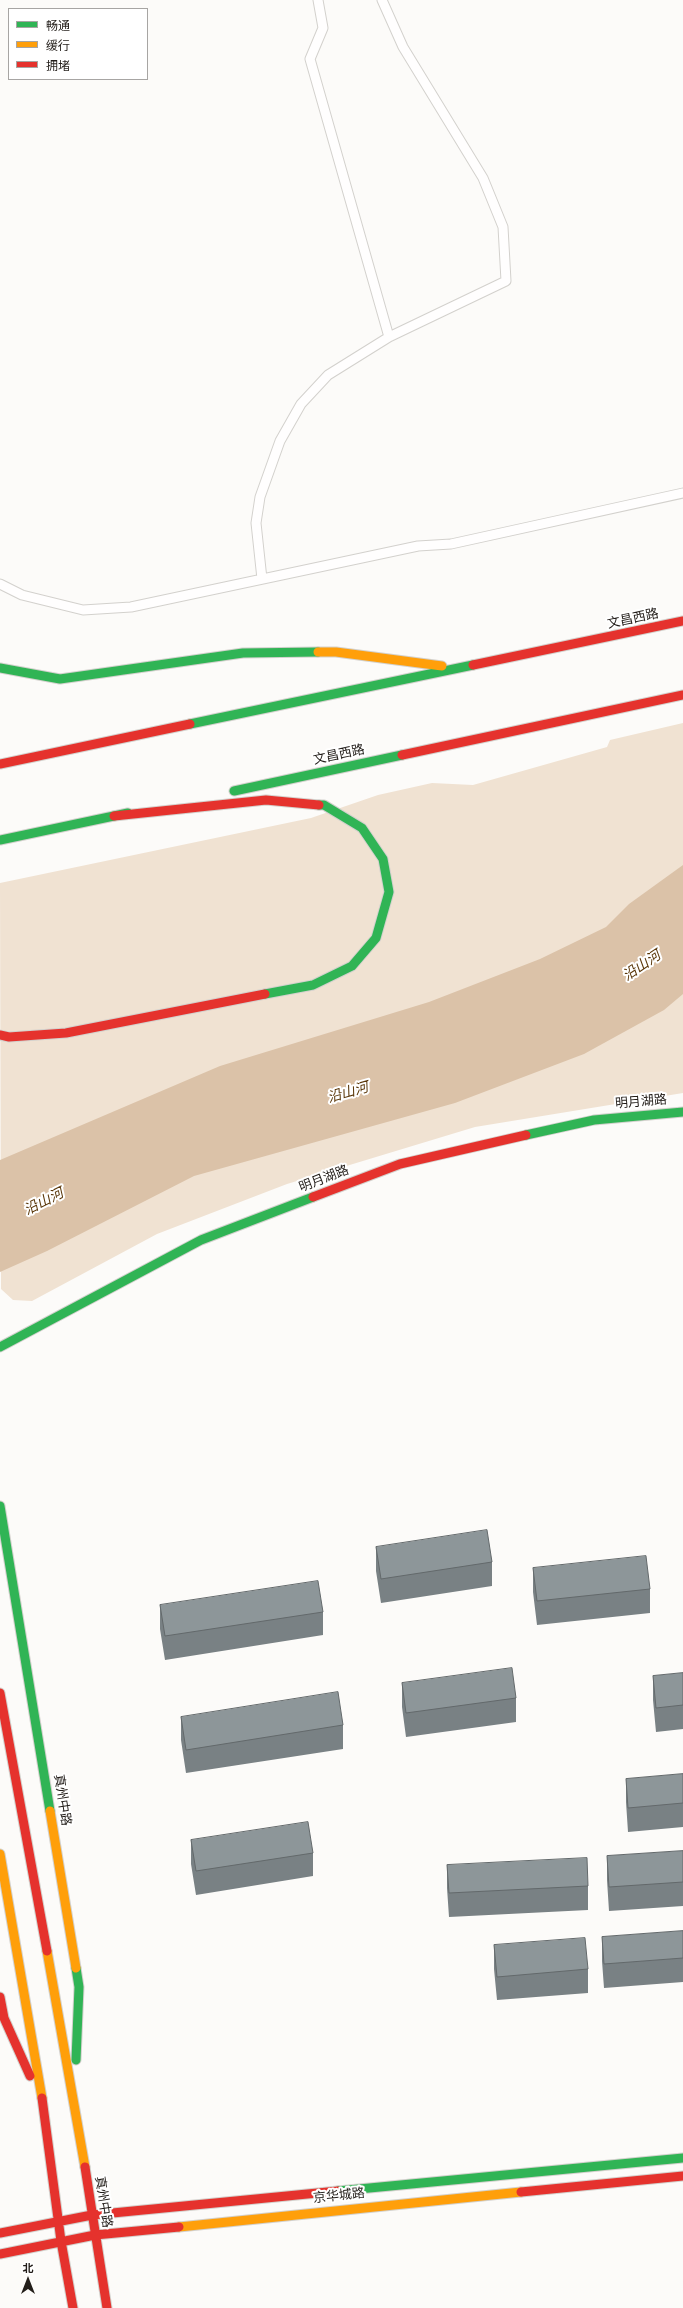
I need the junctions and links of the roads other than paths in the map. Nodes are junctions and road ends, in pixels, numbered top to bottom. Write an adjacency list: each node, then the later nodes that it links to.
1 (318, 0): 3 (lane)
2 (382, 0): 3 (lane)
3 (389, 337): 5 (lane)
4 (683, 493): 5 (lane)
5 (262, 579): 6 (lane)
6 (0, 584)
7 (683, 621): 9 (main road, 文昌西路)
8 (0, 668): 9 (main road)
9 (459, 668): 11 (main road, 文昌西路)
10 (683, 695): 12 (main road, 文昌西路)
11 (0, 764)
12 (223, 793)
13 (208, 796): 14 (main road)
14 (114, 816): 15 (main road); 18 (main road)
15 (48, 830): 16 (main road); 17 (main road)
16 (0, 840)
17 (7, 848)
18 (0, 1035)
19 (683, 1112): 20 (main road, 明月湖路)
20 (0, 1347)
21 (0, 1506): 25 (main road, 真州中路)
22 (0, 1693): 25 (main road, 真州中路)
23 (0, 1854): 26 (main road)
24 (0, 1997): 26 (main road)
25 (74, 2100): 29 (main road, 真州中路)
26 (43, 2105): 30 (main road)
27 (683, 2158): 29 (main road, 京华城路)
28 (683, 2176): 32 (main road, 京华城路)
29 (92, 2215): 30 (main road, 京华城路); 32 (main road, 真州中路)
30 (58, 2220): 31 (main road, 京华城路); 33 (main road)
31 (0, 2233)
32 (95, 2235): 33 (main road, 京华城路); 36 (main road, 真州中路)
33 (61, 2241): 34 (main road, 京华城路); 35 (main road)
34 (0, 2254)
35 (73, 2308)
36 (107, 2308)

